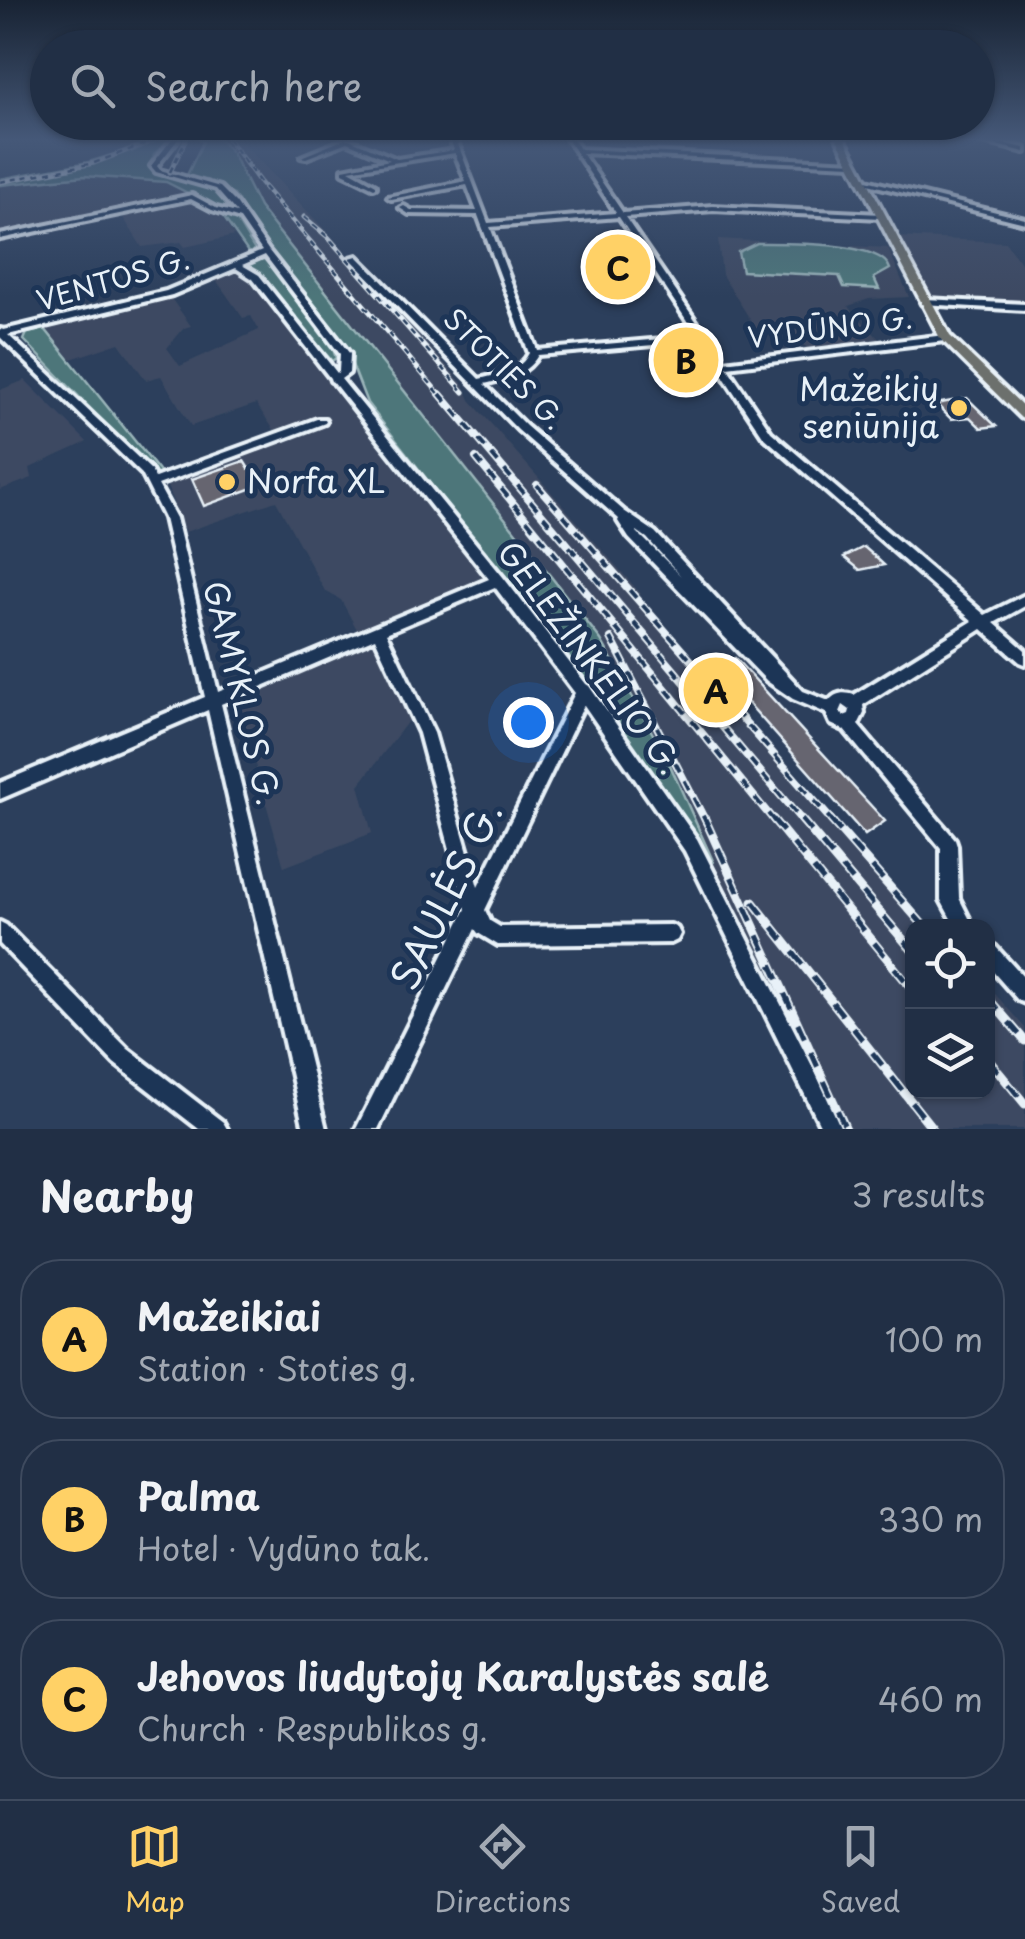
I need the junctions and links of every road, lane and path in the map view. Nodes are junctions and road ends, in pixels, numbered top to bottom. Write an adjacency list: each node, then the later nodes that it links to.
1 (221, 192): 11 (street)
2 (419, 192): 7 (street)
3 (474, 192): 9 (street)
4 (606, 192): 10 (street)
5 (868, 192): 12 (main road)
6 (906, 192): 13 (street)
7 (391, 197)
8 (404, 208): 9 (street)
9 (482, 213): 14 (street)
10 (622, 215): 12 (street); 14 (street); 22 (street)
11 (242, 216): 15 (street); 16 (street)
12 (881, 216): 19 (main road)
13 (1025, 221)
14 (487, 225): 24 (street)
15 (0, 237)
16 (266, 252): 18 (street, VENTOS G.); 26 (street)
17 (354, 258): 27 (street, STOTIES G.)
18 (237, 266): 21 (street, VENTOS G.); 26 (street, GELEŽINKELIO G.)
19 (925, 302): 20 (street); 23 (main road)
20 (1025, 307)
21 (0, 333): 30 (street, GAMYKLOS G.)
22 (703, 338): 24 (street); 25 (street)
23 (946, 338): 25 (street, VYDŪNO G.); 28 (main road)
24 (534, 353): 27 (street)
25 (721, 365): 33 (street)
26 (334, 379): 31 (street, GELEŽINKELIO G.)
27 (478, 382): 39 (street, STOTIES G.)
28 (1025, 415)
29 (321, 421): 30 (street)
30 (154, 482): 37 (street, GAMYKLOS G.)
31 (498, 580): 34 (street); 36 (street, GELEŽINKELIO G.)
32 (1025, 600): 33 (street)
33 (982, 623): 35 (street); 38 (street)
34 (378, 631): 37 (street); 42 (street)
35 (1025, 658)
36 (584, 690): 42 (street, SAULĖS G.); 51 (street, GELEŽINKELIO G.)
37 (216, 701): 41 (street); 49 (street, GAMYKLOS G.)
38 (852, 704): 39 (street); 40 (street)
39 (831, 708): 40 (street)
40 (847, 722): 43 (street)
41 (0, 791)
42 (476, 912): 45 (street); 50 (street, SAULĖS G.)
43 (960, 919)
44 (0, 931): 48 (street)
45 (671, 934)
46 (995, 960): 47 (street)
47 (1025, 993)
48 (216, 1129)
49 (316, 1129)
50 (367, 1129)
51 (832, 1129)

